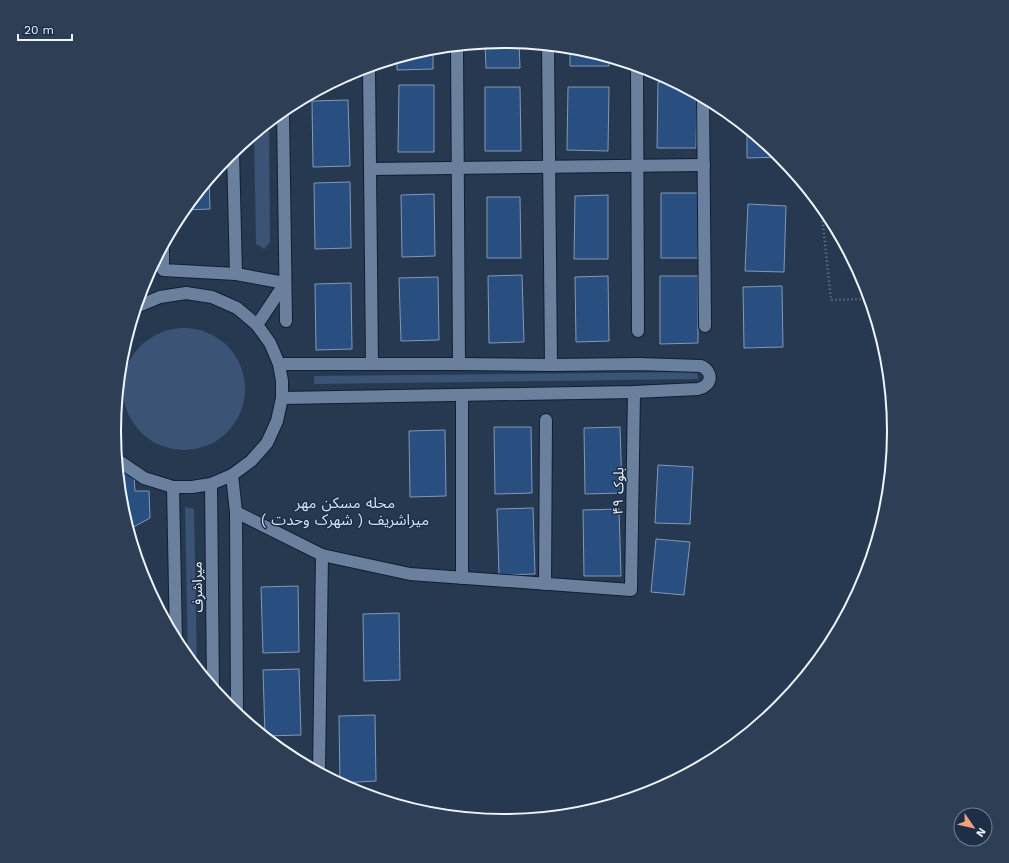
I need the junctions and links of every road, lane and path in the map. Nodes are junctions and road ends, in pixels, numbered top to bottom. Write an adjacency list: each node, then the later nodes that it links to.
1 (548, 50): 10 (street)
2 (457, 51): 11 (street)
3 (637, 72): 9 (street)
4 (369, 73): 12 (street)
5 (703, 104): 8 (street)
6 (283, 119): 16 (street)
7 (233, 160): 15 (street)
8 (704, 165): 9 (street); 21 (street)
9 (638, 166): 10 (street); 22 (street)
10 (549, 167): 11 (street); 26 (street)
11 (458, 168): 12 (street); 25 (street)
12 (370, 169): 24 (street)
13 (822, 217): 17 (path)
14 (163, 258): 15 (street)
15 (236, 274): 16 (street)
16 (285, 283): 19 (street); 20 (street)
17 (865, 299)
18 (142, 304): 20 (street)
19 (286, 321)
20 (257, 325): 23 (street)
21 (705, 326)
22 (638, 331)
23 (279, 364): 24 (street); 29 (street)
24 (372, 364): 25 (street)
25 (459, 364): 26 (street)
26 (551, 365): 27 (street)
27 (634, 392): 28 (street); 38 (street, بلوک ۴۹)
28 (462, 395): 29 (street); 37 (street)
29 (282, 398): 32 (street)
30 (546, 420): 38 (street)
31 (123, 463): 34 (street)
32 (232, 475): 33 (street); 35 (street)
33 (210, 484): 34 (street); 40 (street, میراشرف)
34 (173, 487): 39 (street, میراشرف)
35 (236, 512): 36 (street); 41 (street)
36 (322, 555): 37 (street); 42 (street)
37 (462, 578): 38 (street)
38 (545, 584)
39 (176, 629)
40 (213, 680)
41 (237, 707)
42 (319, 767)

